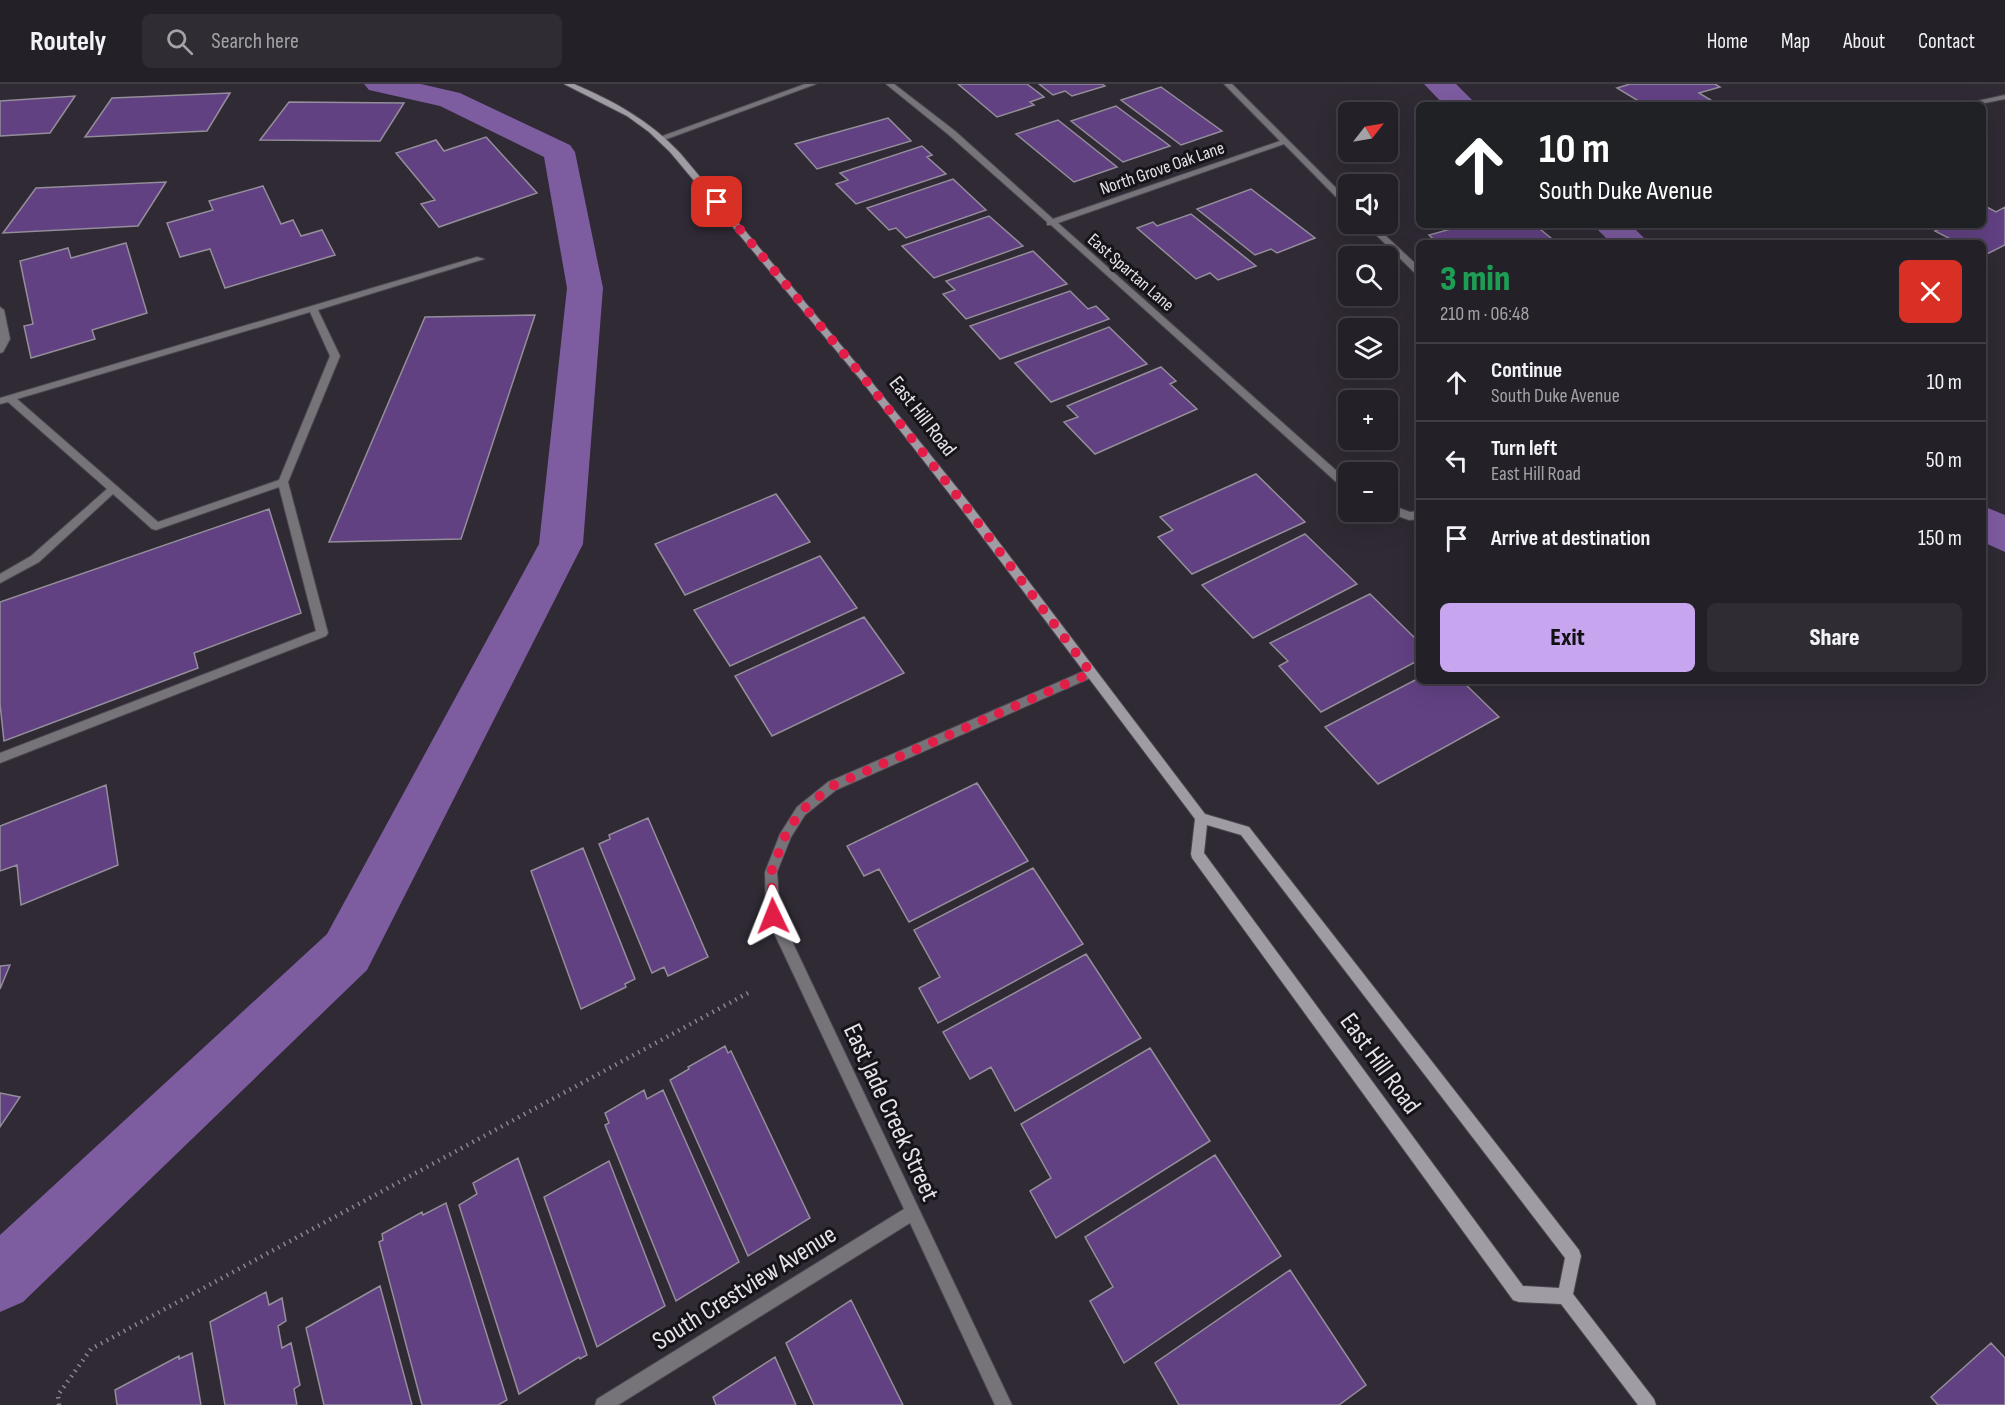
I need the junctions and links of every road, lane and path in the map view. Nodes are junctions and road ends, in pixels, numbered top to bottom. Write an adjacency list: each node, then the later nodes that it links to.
1 (568, 84): 7 (street, East Hill Road)
2 (812, 84): 7 (street)
3 (890, 84): 10 (street, East Spartan Lane)
4 (1228, 84): 8 (street)
5 (2005, 97): 6 (street)
6 (1979, 102)
7 (661, 138): 24 (street, East Hill Road)
8 (1284, 142): 9 (street); 10 (street, North Grove Oak Lane)
9 (1338, 194)
10 (1050, 223): 18 (street, East Spartan Lane)
11 (1379, 234): 13 (street)
12 (480, 259): 14 (street)
13 (1416, 269)
14 (313, 308): 17 (street); 19 (street)
15 (0, 310): 16 (street)
16 (0, 350)
17 (5, 400): 20 (street)
18 (1338, 477)
19 (283, 482): 20 (street); 25 (street)
20 (113, 489): 23 (street)
21 (1398, 511): 22 (street)
22 (1414, 515)
23 (0, 579)
24 (1091, 673): 26 (street, East Hill Road); 28 (street, East Jade Creek Street)
25 (0, 758)
26 (1201, 818): 29 (street, East Hill Road); 29 (street, East Hill Road)
27 (748, 993): 30 (path)
28 (912, 1213): 31 (street, South Crestview Avenue); 32 (street, East Jade Creek Street)
29 (1565, 1296): 33 (street)
30 (59, 1405)
31 (603, 1405)
32 (1004, 1405)
33 (1648, 1405)

